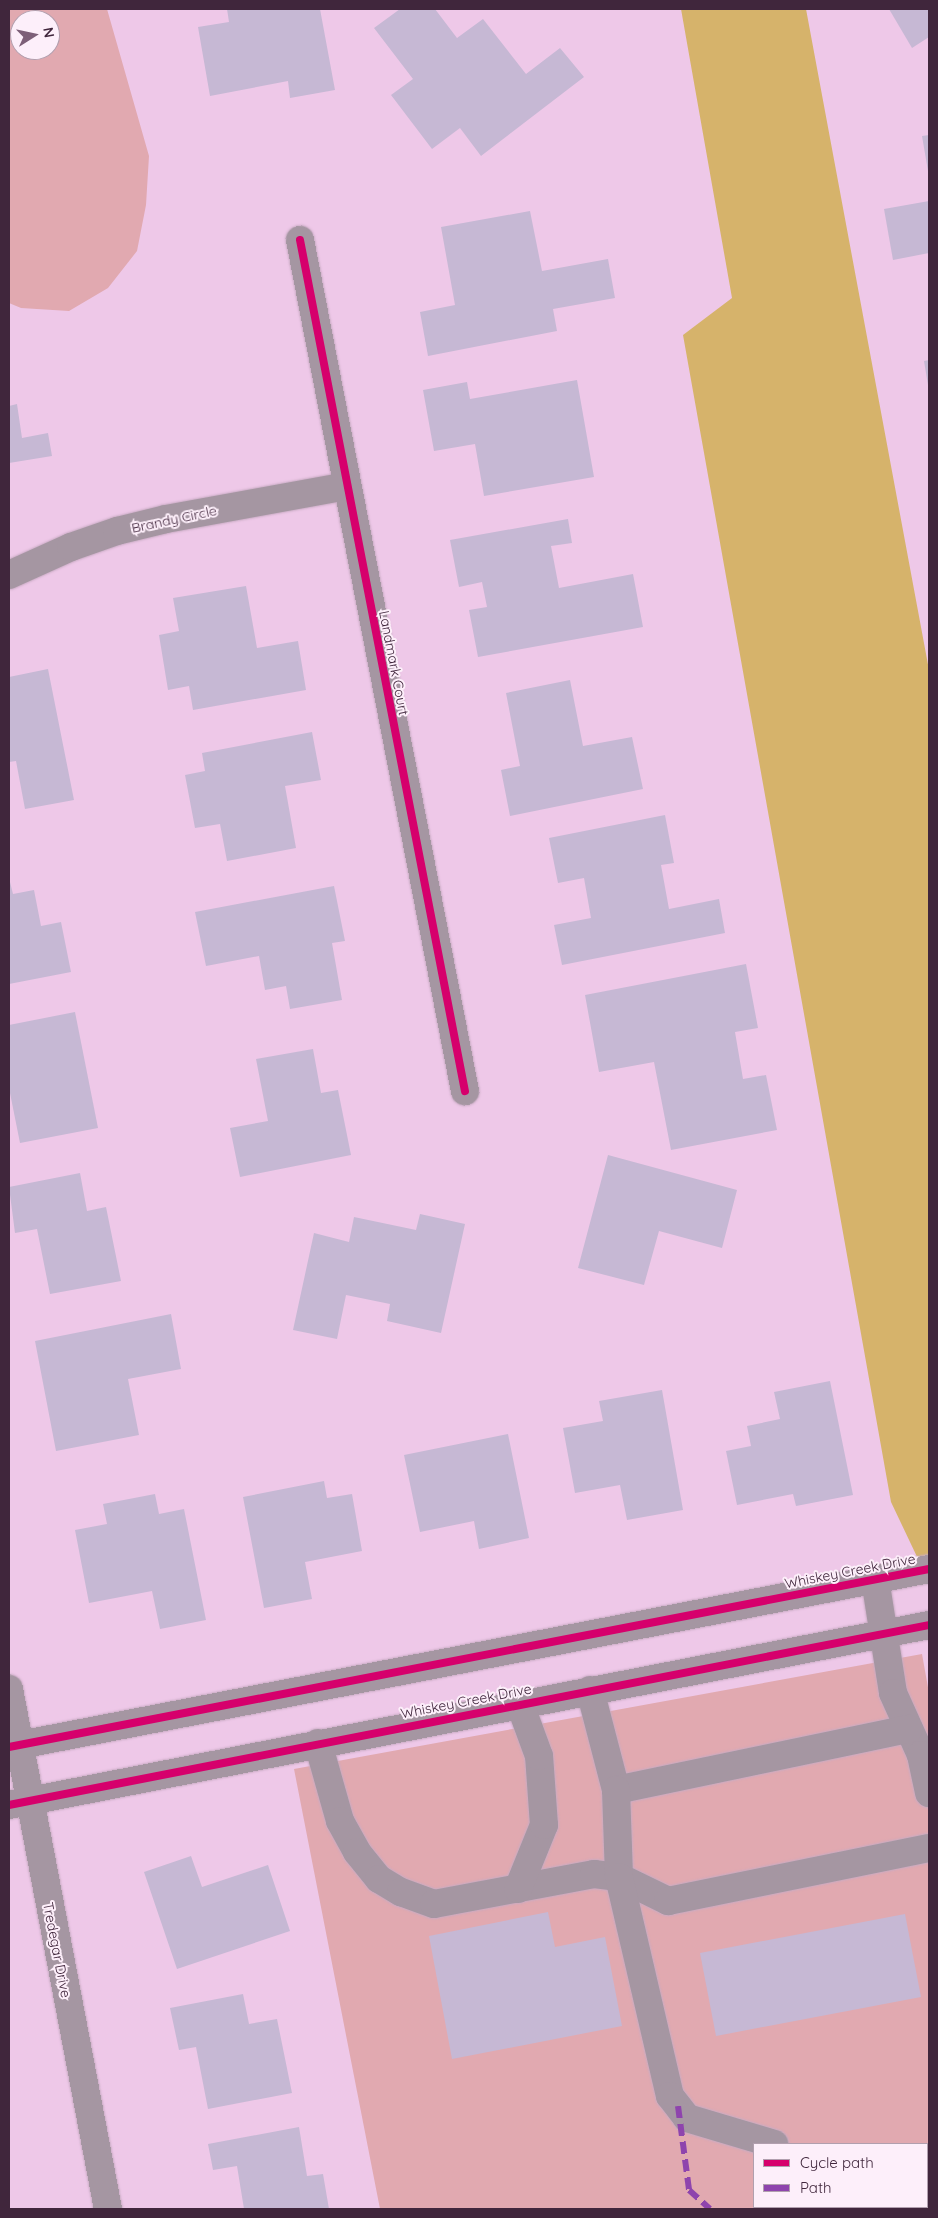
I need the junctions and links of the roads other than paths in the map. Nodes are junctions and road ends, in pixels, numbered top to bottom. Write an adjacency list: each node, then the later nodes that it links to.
1 (300, 240): 2 (street, Landmark Court)
2 (347, 486): 3 (street, Brandy Circle); 4 (street, Landmark Court)
3 (9, 575)
4 (466, 1091)
5 (917, 1571): 6 (street, Whiskey Creek Drive)
6 (874, 1579): 8 (street); 14 (street, Whiskey Creek Drive)
7 (923, 1626): 8 (street, Whiskey Creek Drive)
8 (884, 1634): 10 (street, Whiskey Creek Drive); 12 (street)
9 (9, 1690): 14 (street, Tredegar Drive)
10 (590, 1690): 11 (street, Whiskey Creek Drive); 15 (street)
11 (520, 1704): 13 (street, Whiskey Creek Drive); 20 (street)
12 (909, 1729): 15 (street); 16 (street)
13 (318, 1743): 17 (street, Whiskey Creek Drive); 20 (street)
14 (14, 1746): 17 (street, Tredegar Drive)
15 (616, 1790): 19 (street)
16 (929, 1793)
17 (19, 1803): 22 (street, Tredegar Drive)
18 (929, 1848): 19 (street)
19 (619, 1877): 20 (street); 21 (street)
20 (518, 1889)
21 (771, 2143)
22 (108, 2209)

